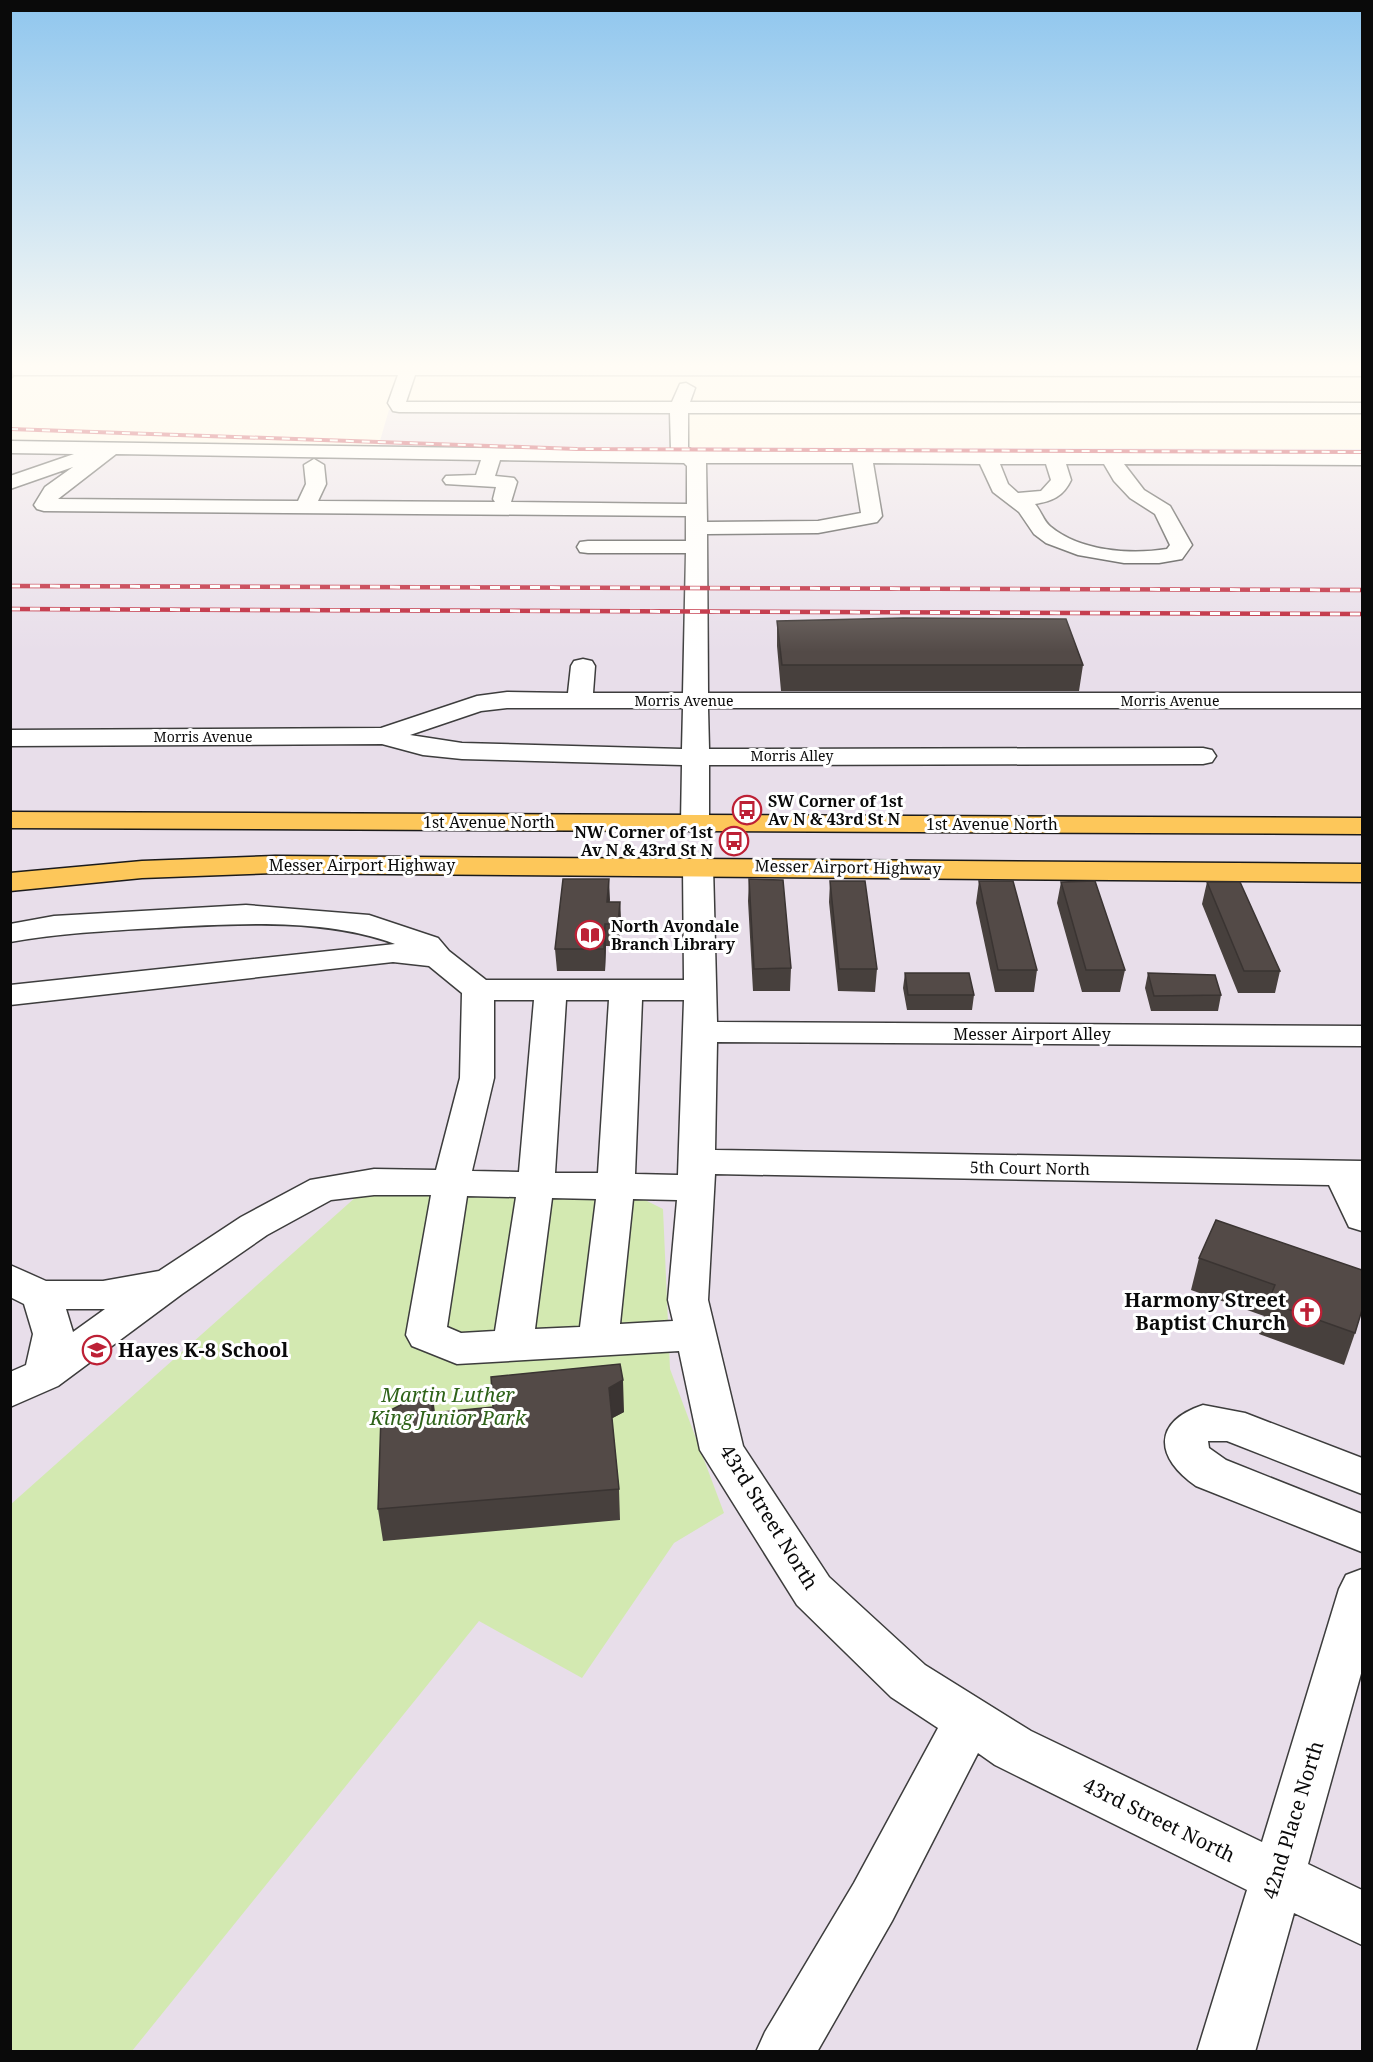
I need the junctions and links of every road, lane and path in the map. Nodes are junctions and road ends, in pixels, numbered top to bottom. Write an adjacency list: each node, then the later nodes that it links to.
1 (76, 459): 20 (street)
2 (97, 459): 23 (street)
3 (243, 459): 4 (street)
4 (299, 459)
5 (318, 459): 23 (street)
6 (490, 459): 18 (street)
7 (689, 459): 24 (street)
8 (831, 459): 15 (street)
9 (962, 459): 15 (street)
10 (988, 459): 22 (street)
11 (1054, 459): 22 (street)
12 (1112, 459): 22 (street)
13 (1253, 459): 16 (street)
14 (1323, 459): 19 (street)
15 (863, 464): 24 (street)
16 (1274, 479)
17 (453, 480): 18 (street)
18 (484, 481): 21 (street)
19 (1338, 481)
20 (10, 483)
21 (503, 499)
22 (1014, 499)
23 (305, 507): 24 (street)
24 (696, 528): 25 (street); 29 (street)
25 (588, 547)
26 (583, 666): 27 (street)
27 (580, 700): 29 (street, Morris Avenue); 30 (street, Morris Avenue)
28 (1362, 701): 29 (street, Morris Avenue)
29 (697, 702): 33 (street)
30 (383, 736): 31 (street, Morris Avenue); 33 (street, Morris Alley)
31 (10, 738)
32 (1203, 756): 33 (street, Morris Alley)
33 (695, 757): 35 (street)
34 (10, 820): 35 (main road, 1st Avenue North)
35 (695, 822): 36 (main road, 1st Avenue North)
36 (1362, 826)
37 (698, 866): 38 (main road, Messer Airport Highway); 39 (main road, Messer Airport Highway); 47 (street, 43rd Street North)
38 (1362, 873)
39 (10, 882)
40 (347, 922): 41 (street); 42 (street); 43 (street)
41 (10, 933)
42 (438, 958): 43 (street); 45 (street)
43 (334, 959): 48 (street)
44 (551, 989): 45 (street); 46 (street); 54 (street)
45 (478, 990): 53 (street)
46 (626, 990): 47 (street); 55 (street)
47 (701, 990): 49 (street, 43rd Street North)
48 (10, 995)
49 (701, 1032): 50 (street, Messer Airport Alley); 52 (street, 43rd Street North)
50 (1362, 1036)
51 (1352, 1174): 52 (street, 5th Court North); 56 (street)
52 (697, 1175): 55 (street, 5th Court North); 59 (street, 43rd Street North)
53 (451, 1183): 54 (street, 5th Court North); 57 (street, 5th Court North); 61 (street)
54 (536, 1183): 55 (street, 5th Court North); 61 (street)
55 (616, 1185): 60 (street)
56 (1362, 1218)
57 (168, 1284): 58 (street); 62 (street, 5th Court North)
58 (26, 1287): 62 (street)
59 (696, 1335): 60 (street); 66 (street, 43rd Street North)
60 (598, 1341): 61 (street)
61 (513, 1346)
62 (27, 1383)
63 (1362, 1476): 64 (street)
64 (1362, 1533)
65 (1362, 1589): 67 (street, 42nd Place North)
66 (969, 1720): 67 (street, 43rd Street North); 69 (street)
67 (1275, 1878): 68 (street, 43rd Street North); 70 (street, 42nd Place North)
68 (1362, 1918)
69 (785, 2052)
70 (1226, 2052)

